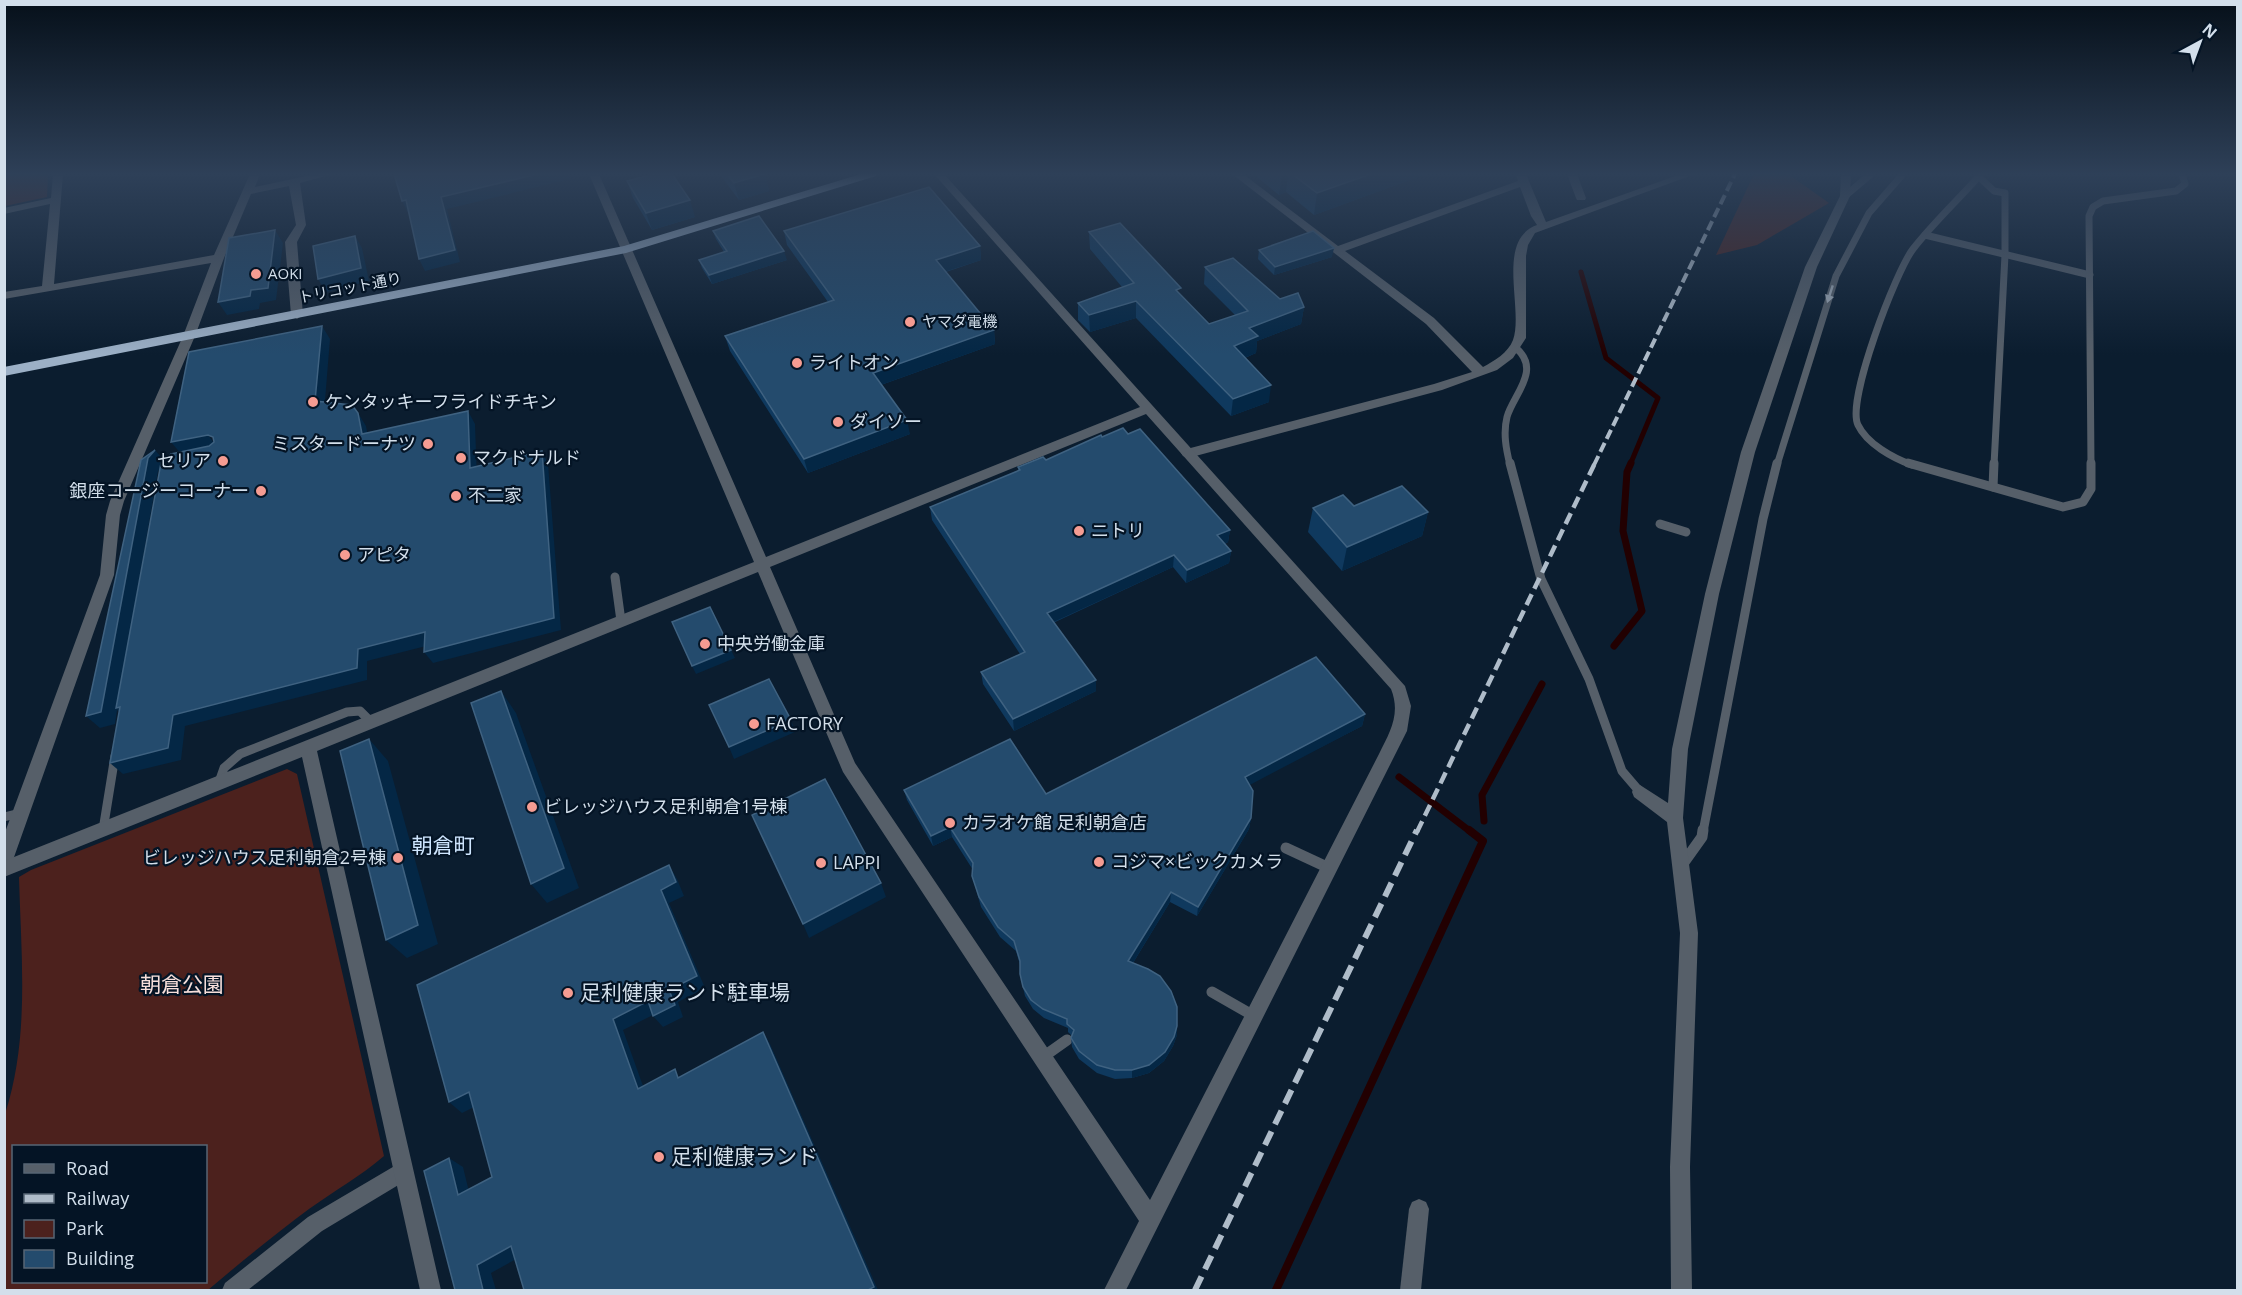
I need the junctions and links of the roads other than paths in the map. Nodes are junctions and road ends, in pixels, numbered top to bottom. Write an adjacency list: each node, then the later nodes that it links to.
1 (52, 234): 20 (street)
2 (229, 234): 18 (street)
3 (295, 234): 22 (street)
4 (620, 234): 15 (street)
5 (674, 234): 15 (highway, トリコット通り)
6 (992, 234): 27 (street)
7 (1316, 234): 16 (street)
8 (1376, 234): 16 (street)
9 (1529, 234): 24 (street)
10 (1827, 234): 42 (street)
11 (1858, 234): 46 (lane, one-way to 46)
12 (2005, 234): 17 (lane)
13 (2089, 234): 19 (lane)
14 (1925, 235): 17 (lane); 29 (lane)
15 (626, 249): 22 (highway, トリコット通り); 32 (street)
16 (1336, 250): 26 (street)
17 (2005, 255): 19 (lane); 29 (lane)
18 (218, 258): 20 (street); 23 (street)
19 (2090, 275): 29 (lane)
20 (48, 287): 21 (street)
21 (4, 296)
22 (297, 315): 23 (highway, トリコット通り)
23 (189, 336): 25 (highway, トリコット通り); 40 (street)
24 (1516, 348): 26 (street); 39 (lane)
25 (4, 372)
26 (1481, 373): 28 (street)
27 (1147, 409): 28 (street); 32 (street)
28 (1188, 453): 47 (street)
29 (1993, 488)
30 (1660, 524): 31 (lane)
31 (1686, 532)
32 (762, 564): 34 (street); 52 (street)
33 (615, 577): 34 (lane)
34 (621, 621): 35 (street)
35 (370, 722): 36 (street); 38 (lane)
36 (308, 747): 38 (street); 53 (street)
37 (117, 749): 43 (lane)
38 (218, 785): 43 (street)
39 (1640, 792): 42 (street)
40 (20, 813): 41 (lane); 45 (street)
41 (4, 818)
42 (1675, 818): 46 (street)
43 (103, 830): 48 (street)
44 (1286, 848): 47 (lane)
45 (4, 860)
46 (1681, 867): 60 (street)
47 (1329, 868): 50 (street)
48 (4, 869)
49 (1212, 992): 50 (lane)
50 (1254, 1016): 55 (street)
51 (1067, 1040): 52 (lane)
52 (1042, 1057): 55 (street)
53 (403, 1171): 56 (street); 57 (street)
54 (1419, 1209): 59 (street)
55 (1151, 1220): 58 (street)
56 (232, 1290)
57 (431, 1290)
58 (1114, 1290)
59 (1410, 1290)
60 (1681, 1290)

